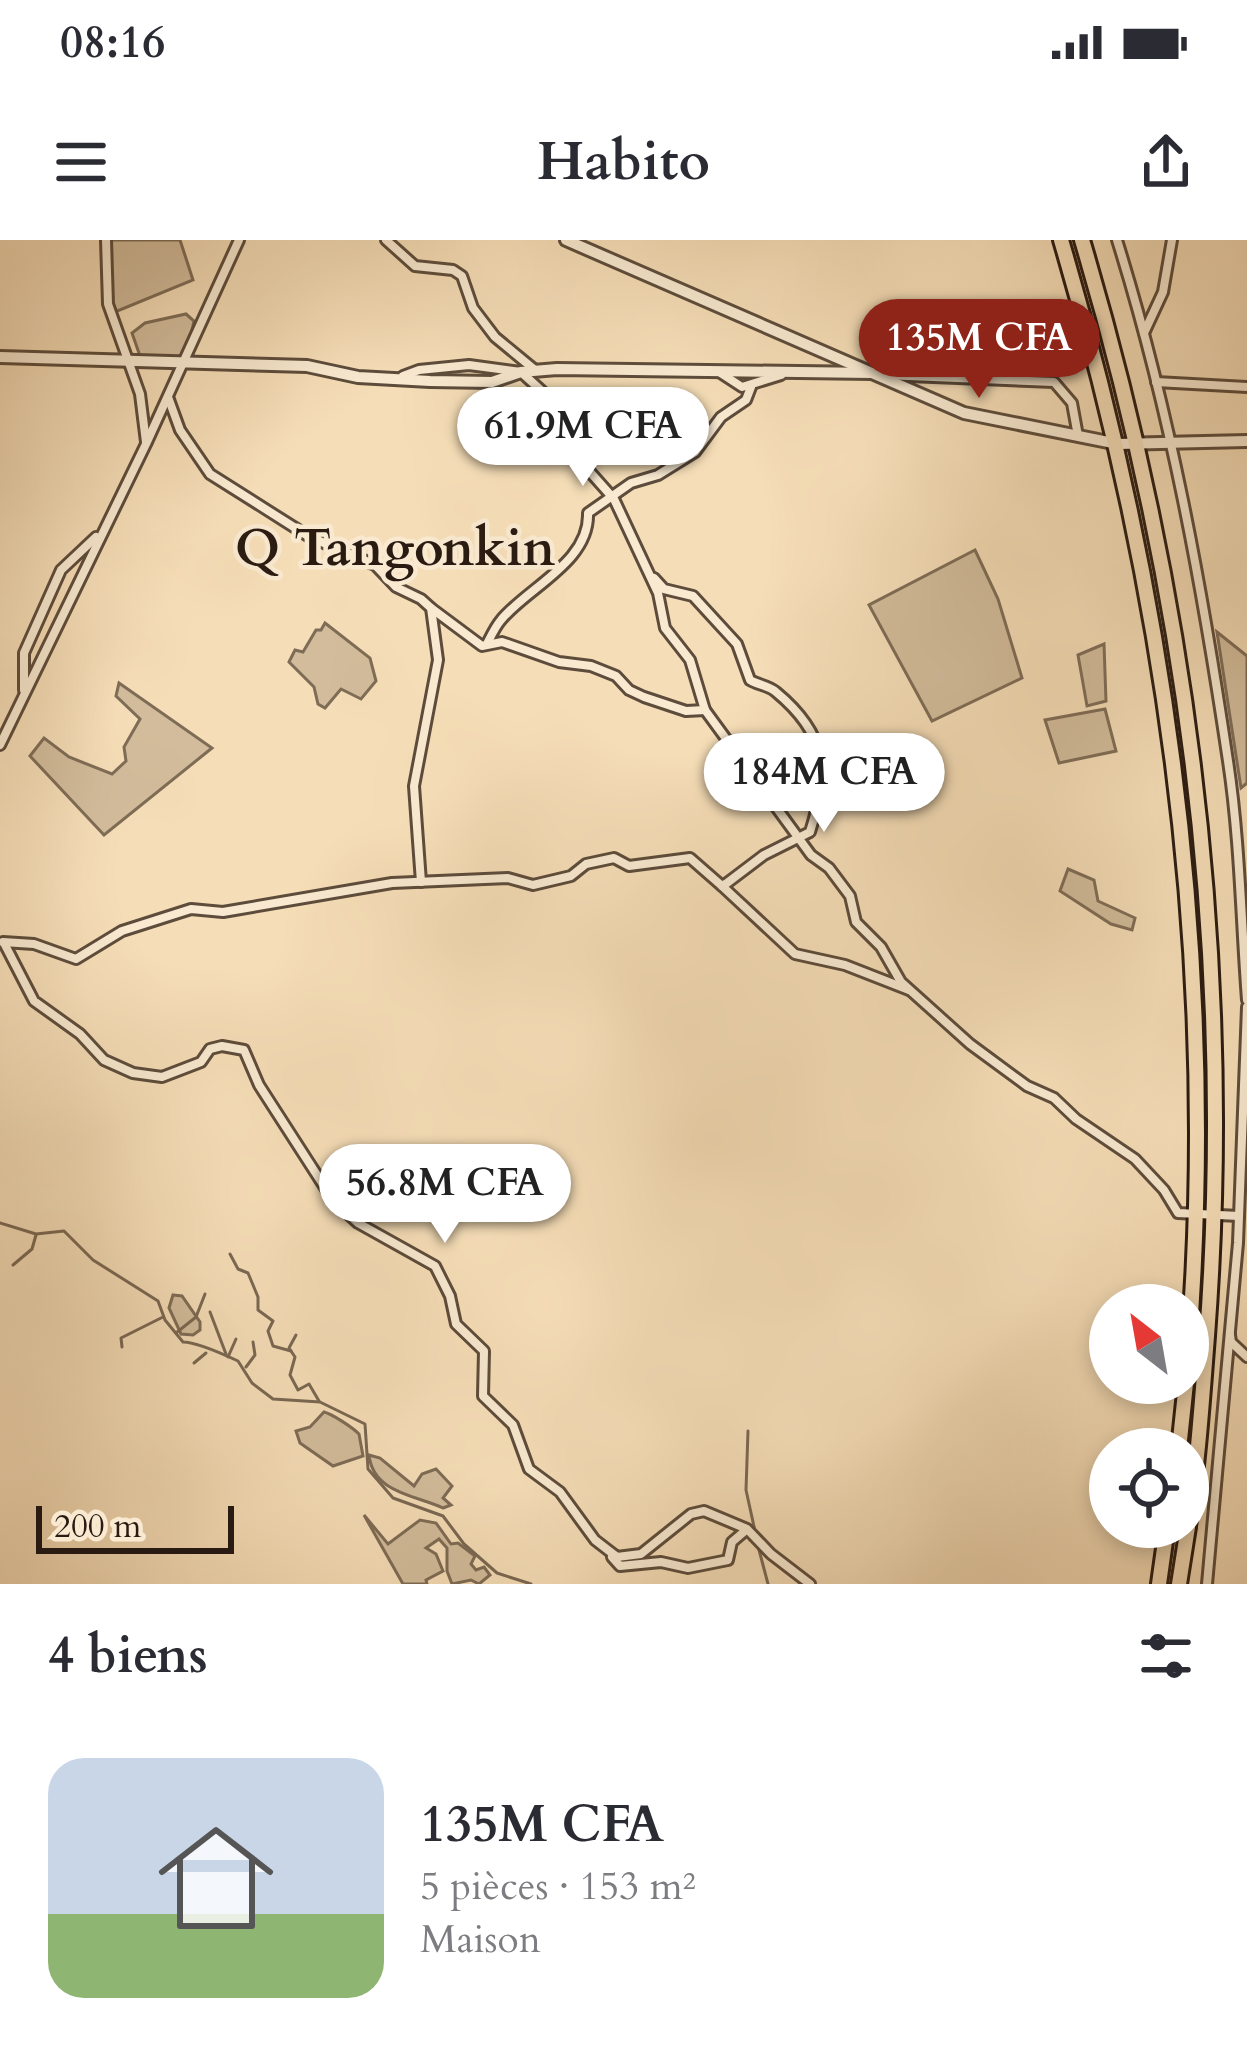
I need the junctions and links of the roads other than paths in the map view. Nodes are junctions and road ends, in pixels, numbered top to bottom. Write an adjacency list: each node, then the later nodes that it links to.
1 (106, 240): 11 (street)
2 (239, 240): 12 (street)
3 (386, 240): 13 (street)
4 (566, 240): 17 (street)
5 (1061, 240): 27 (highway)
6 (1082, 240): 25 (highway)
7 (1118, 240): 9 (street)
8 (1172, 240): 9 (street)
9 (1143, 335): 18 (street)
10 (0, 357): 11 (street)
11 (128, 361): 12 (street); 26 (street)
12 (184, 362): 15 (street); 21 (street)
13 (536, 371): 14 (street); 15 (street)
14 (718, 371): 16 (street); 19 (street)
15 (521, 372): 28 (street)
16 (794, 372): 17 (street); 19 (street)
17 (872, 373): 22 (street); 22 (street)
18 (1156, 382): 20 (street); 23 (street)
19 (751, 387): 28 (street)
20 (1247, 387)
21 (168, 397): 26 (street); 31 (street)
22 (1079, 439): 27 (street)
23 (1169, 441): 24 (street); 25 (street); 39 (street)
24 (1247, 441)
25 (1136, 443): 27 (street); 44 (highway)
26 (146, 444): 29 (street)
27 (1118, 444): 43 (highway)
28 (611, 495): 30 (street); 32 (street)
29 (102, 532): 33 (street); 33 (street)
30 (649, 572): 34 (street); 36 (street)
31 (431, 608): 32 (street); 37 (street)
32 (487, 644): 34 (street)
33 (22, 700): 35 (street)
34 (705, 710): 36 (street)
35 (0, 745)
36 (799, 837): 38 (street); 41 (street)
37 (421, 882): 38 (street); 40 (street)
38 (722, 886): 41 (street)
39 (1245, 934): 42 (street)
40 (2, 942): 54 (street)
41 (913, 990): 43 (street)
42 (1247, 1004): 45 (street)
43 (1197, 1215): 44 (street); 47 (highway)
44 (1214, 1215): 45 (street); 50 (highway)
45 (1239, 1216): 46 (street)
46 (1243, 1230): 48 (street)
47 (1193, 1284)
48 (1228, 1330): 49 (street); 58 (street)
49 (1247, 1357)
50 (1199, 1428)
51 (747, 1529): 54 (street); 54 (street); 55 (street)
52 (1164, 1548): 56 (highway)
53 (1185, 1548): 57 (highway)
54 (607, 1551)
55 (810, 1584)
56 (1159, 1584)
57 (1179, 1584)
58 (1207, 1584)

